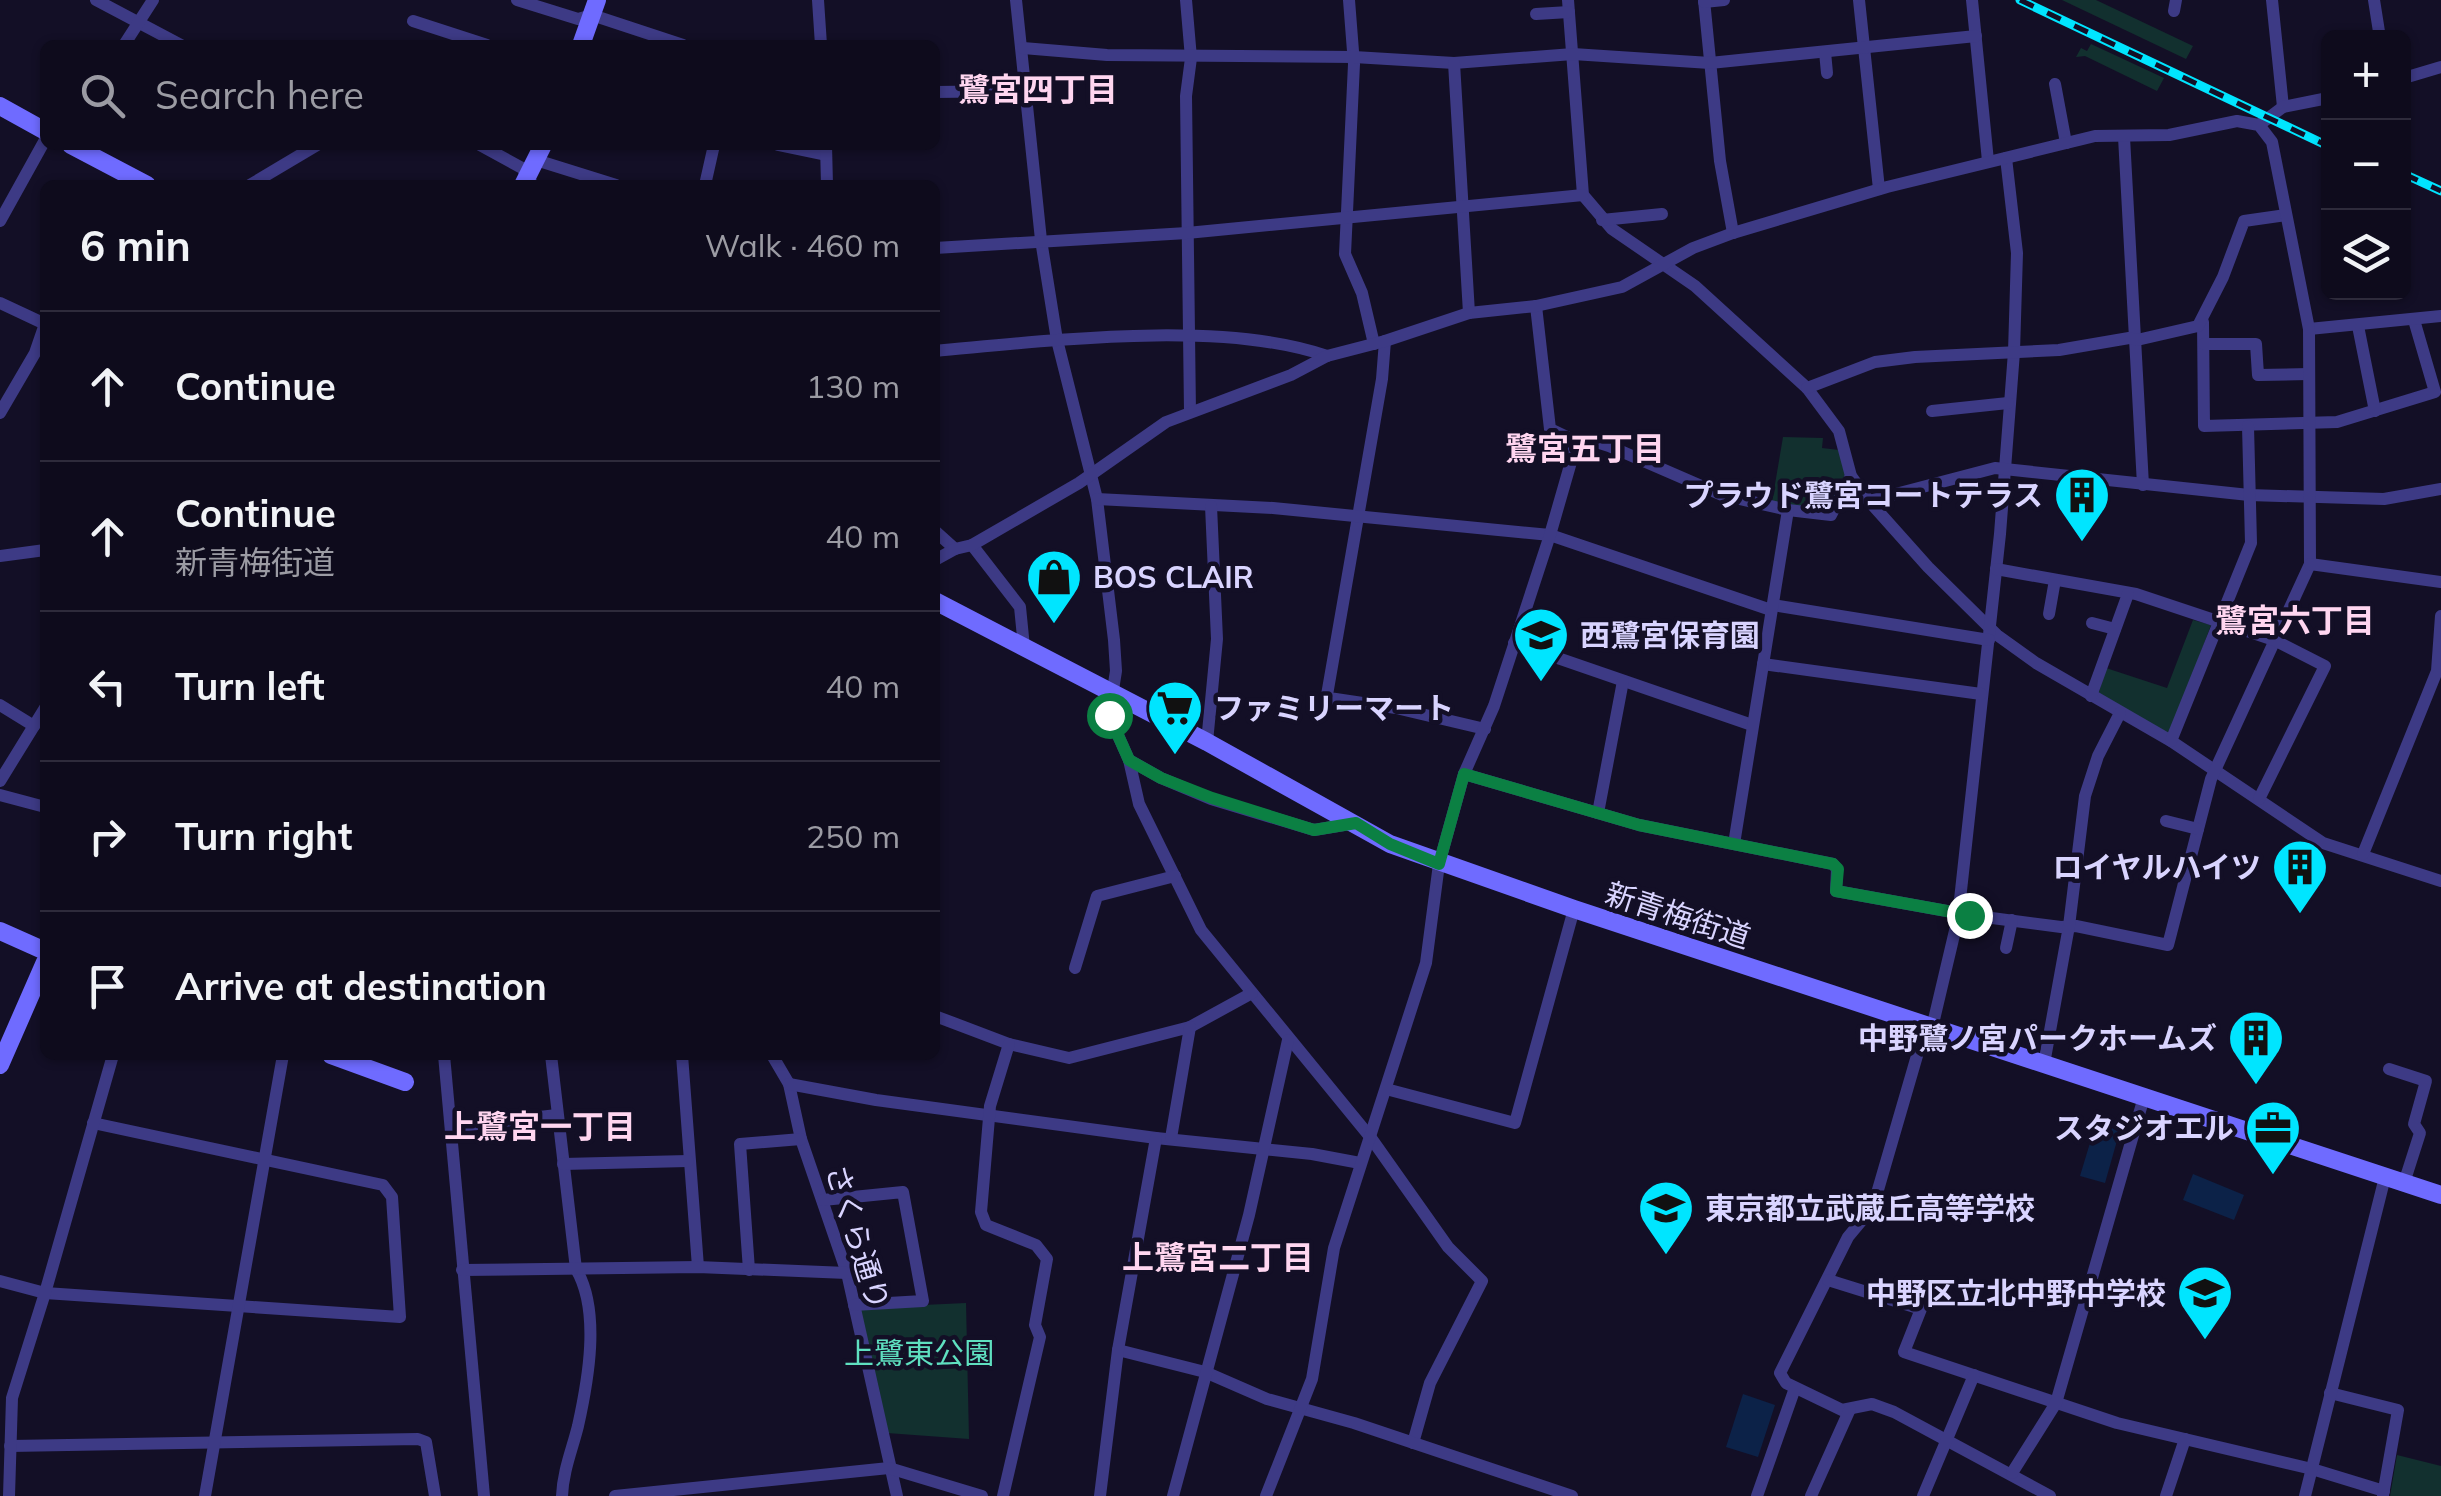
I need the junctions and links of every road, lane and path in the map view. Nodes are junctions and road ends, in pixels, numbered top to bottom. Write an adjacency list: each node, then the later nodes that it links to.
1 (96, 0): 18 (street)
2 (153, 0): 18 (street)
3 (517, 0): 15 (street)
4 (818, 0): 26 (street)
5 (1016, 0): 27 (street)
6 (1186, 0): 32 (street)
7 (1350, 0): 31 (street)
8 (1724, 0): 13 (street)
9 (1859, 0): 28 (street)
10 (1972, 0): 20 (street)
11 (2272, 0): 43 (street)
12 (2374, 0): 19 (street)
13 (1704, 1): 34 (street)
14 (1568, 6): 16 (street); 30 (street)
15 (594, 8): 24 (main road); 25 (street)
16 (1536, 14)
17 (412, 20): 21 (street)
18 (138, 24): 22 (street); 23 (street)
19 (2379, 30)
20 (1976, 36): 28 (street); 55 (street)
21 (446, 38)
22 (127, 40)
23 (171, 40)
24 (583, 40)
25 (671, 40)
26 (821, 40)
27 (1023, 48): 32 (street); 39 (street)
28 (1864, 48): 29 (street); 62 (street)
29 (1825, 52): 34 (street); 36 (street)
30 (1573, 54): 33 (street); 34 (street); 63 (street)
31 (1354, 57): 32 (street); 33 (street); 67 (street)
32 (1190, 58): 70 (street)
33 (1454, 63): 64 (street)
34 (1710, 63): 71 (street)
35 (2441, 67): 37 (street)
36 (1827, 73)
37 (2411, 76)
38 (2056, 84): 47 (street)
39 (1024, 91): 40 (street); 72 (street)
40 (940, 92)
41 (2321, 99): 43 (street)
42 (0, 106): 45 (main road)
43 (2283, 107): 44 (street)
44 (2259, 125): 46 (street); 66 (street)
45 (40, 128)
46 (2124, 136): 47 (street); 87 (street)
47 (2066, 143): 54 (street)
48 (40, 149): 69 (street)
49 (81, 150): 57 (main road)
50 (309, 150): 58 (street)
51 (489, 150): 56 (street)
52 (713, 150): 60 (street)
53 (826, 150): 61 (street)
54 (2006, 158): 55 (street); 91 (street)
55 (1988, 160): 62 (street)
56 (533, 171): 59 (street)
57 (138, 180)
58 (258, 180)
59 (586, 180)
60 (706, 180)
61 (827, 180)
62 (1879, 189): 71 (street)
63 (1583, 195): 64 (street); 68 (street)
64 (1461, 205): 67 (street); 77 (street)
65 (1662, 214): 68 (street)
66 (2286, 215): 81 (street); 83 (street)
67 (1348, 216): 70 (street); 88 (street)
68 (1602, 220): 74 (street)
69 (0, 221)
70 (1187, 233): 72 (street); 84 (street)
71 (1733, 233): 74 (street)
72 (1040, 240): 73 (street); 86 (street)
73 (940, 248)
74 (1662, 266): 76 (street); 94 (street)
75 (0, 303): 80 (street)
76 (1536, 306): 77 (street); 102 (street)
77 (1469, 313): 88 (street)
78 (2441, 316): 79 (street)
79 (2414, 320): 82 (street); 97 (street)
80 (40, 322)
81 (2202, 322): 87 (street); 89 (street)
82 (2358, 326): 83 (street); 97 (street)
83 (2309, 329): 93 (street)
84 (1187, 337): 86 (street); 92 (street); 98 (street)
85 (40, 339): 99 (street)
86 (1057, 340): 90 (street); 104 (street)
87 (2137, 340): 91 (street); 106 (street)
88 (1380, 342): 92 (street); 114 (street)
89 (2204, 344): 93 (street); 101 (street)
90 (940, 351)
91 (2014, 352): 94 (street); 95 (street)
92 (1327, 356): 98 (street)
93 (2309, 374): 100 (street)
94 (1807, 388): 105 (street)
95 (2008, 403): 96 (street); 103 (street)
96 (1932, 411)
97 (2374, 411): 100 (street)
98 (1190, 412): 104 (street)
99 (0, 413)
100 (2310, 424): 101 (street); 109 (street)
101 (2248, 426): 108 (street)
102 (1574, 441): 113 (street); 116 (street)
103 (2003, 471): 106 (street); 111 (street); 123 (street)
104 (1090, 474): 110 (street); 117 (street)
105 (1851, 476): 111 (street); 113 (street)
106 (2143, 485): 108 (street)
107 (2441, 489): 109 (street)
108 (2249, 495): 109 (street); 132 (street)
109 (2310, 496): 122 (street)
110 (1097, 499): 112 (street); 140 (street)
111 (1869, 501): 134 (street)
112 (1212, 506): 114 (street); 150 (street)
113 (1788, 510): 128 (street)
114 (1358, 515): 116 (street); 148 (street)
115 (940, 534): 118 (street)
116 (1550, 534): 128 (street); 136 (street)
117 (972, 545): 118 (street); 137 (street)
118 (955, 548): 121 (street)
119 (40, 551): 120 (street)
120 (0, 556)
121 (940, 557)
122 (2310, 564): 125 (street); 135 (street)
123 (1996, 569): 124 (street); 134 (street)
124 (2055, 580): 126 (street); 129 (street)
125 (2441, 582)
126 (2128, 594): 132 (street); 133 (street)
127 (940, 604): 137 (main road, 新青梅街道)
128 (1772, 608): 134 (street); 138 (street)
129 (2049, 614)
130 (2441, 616): 163 (street)
131 (2092, 623): 133 (street)
132 (2219, 623): 135 (street); 149 (street)
133 (2115, 629): 142 (street)
134 (1989, 633): 141 (street); 142 (street)
135 (2274, 640): 152 (street); 156 (street)
136 (1514, 644): 139 (street); 148 (street)
137 (1024, 647): 140 (main road, 新青梅街道)
138 (1763, 664): 141 (street); 147 (street)
139 (1623, 681): 147 (street); 158 (street)
140 (1112, 694): 150 (main road, 新青梅街道); 151 (street)
141 (1981, 694): 168 (street)
142 (2091, 696): 144 (street)
143 (0, 705): 146 (street)
144 (2120, 713): 149 (street); 170 (street)
145 (40, 716): 146 (street)
146 (34, 726): 154 (street)
147 (1752, 726): 162 (street)
148 (1485, 728): 153 (street)
149 (2172, 741): 152 (street)
150 (1207, 742): 160 (main road, 新青梅街道)
151 (1129, 760): 160 (street); 165 (street)
152 (2216, 770): 156 (street); 161 (street)
153 (1464, 774): 158 (street); 164 (street)
154 (0, 781)
155 (0, 794): 157 (street)
156 (2259, 799): 163 (street)
157 (40, 806)
158 (1598, 812): 162 (street)
159 (2166, 821): 161 (street)
160 (1356, 823): 164 (main road, 新青梅街道)
161 (2198, 829): 170 (street)
162 (1734, 844): 168 (street)
163 (2364, 854): 166 (street)
164 (1439, 864): 167 (main road, 新青梅街道); 194 (street)
165 (1175, 876): 174 (street); 176 (street)
166 (2441, 881)
167 (1574, 909): 179 (main road, 新青梅街道); 194 (street)
168 (1959, 912): 169 (street); 179 (street)
169 (2012, 920): 170 (street); 172 (street)
170 (2069, 926): 190 (street)
171 (0, 932): 173 (main road)
172 (2006, 948)
173 (40, 949)
174 (1075, 968)
175 (40, 973): 191 (main road)
176 (1252, 993): 178 (street); 180 (street)
177 (940, 1018): 181 (street)
178 (1190, 1027): 181 (street); 203 (street)
179 (1932, 1028): 190 (main road, 新青梅街道); 220 (street)
180 (1288, 1040): 204 (street); 206 (street)
181 (1010, 1044): 197 (street)
182 (2406, 1058): 201 (street)
183 (112, 1060): 198 (street)
184 (282, 1060): 207 (street)
185 (345, 1060): 192 (main road)
186 (444, 1060): 200 (street)
187 (552, 1060): 196 (street)
188 (682, 1060): 208 (street)
189 (775, 1060): 193 (street, さくら通り)
190 (2044, 1064): 195 (main road, 新青梅街道)
191 (0, 1065)
192 (405, 1082)
193 (789, 1084): 197 (street); 205 (street, さくら通り)
194 (1386, 1089): 204 (street)
195 (2144, 1097): 211 (main road, 新青梅街道); 230 (street)
196 (557, 1115): 200 (street); 209 (street)
197 (989, 1115): 202 (street); 252 (street)
198 (93, 1123): 207 (street); 222 (street)
199 (2399, 1124): 201 (street)
200 (451, 1127): 217 (street)
201 (2416, 1128): 212 (street)
202 (1156, 1138): 203 (street); 225 (street)
203 (1171, 1138): 206 (street)
204 (1371, 1138): 210 (street); 236 (street)
205 (801, 1139): 214 (street, さくら通り); 218 (street)
206 (1264, 1148): 210 (street); 226 (street)
207 (264, 1161): 224 (street); 224 (street)
208 (688, 1161): 209 (street); 215 (street)
209 (562, 1164): 216 (street)
210 (1360, 1164): 231 (street)
211 (2385, 1177): 212 (main road, 新青梅街道); 229 (street)
212 (2404, 1183): 213 (main road, 新青梅街道)
213 (2441, 1195)
214 (823, 1200): 219 (street, さくら通り); 223 (street)
215 (698, 1267): 216 (street); 218 (street)
216 (576, 1269): 217 (street); 248 (street)
217 (462, 1270): 247 (street)
218 (749, 1270): 219 (street)
219 (847, 1273): 223 (street, さくら通り)
220 (1828, 1280): 227 (street); 228 (street)
221 (0, 1281): 222 (street)
222 (45, 1294): 224 (street); 237 (street)
223 (854, 1305): 238 (street, さくら通り)
224 (237, 1308): 235 (street)
225 (1118, 1350): 226 (street); 253 (street)
226 (1206, 1372): 231 (street); 254 (street)
227 (1974, 1376): 230 (street); 234 (street)
228 (1795, 1388): 232 (street); 257 (street)
229 (2330, 1393): 239 (street); 243 (street)
230 (2056, 1403): 233 (street); 240 (street)
231 (1303, 1407): 236 (street); 255 (street)
232 (1850, 1408): 234 (street); 258 (street)
233 (2185, 1439): 239 (street); 261 (street)
234 (1949, 1440): 240 (street); 259 (street)
235 (212, 1442): 237 (street); 245 (street); 246 (street)
236 (1413, 1443): 242 (street)
237 (10, 1446): 244 (street)
238 (890, 1468): 249 (street); 250 (street, さくら通り); 251 (street)
239 (2312, 1468): 243 (street); 262 (street)
240 (2012, 1473): 241 (street)
241 (2026, 1490): 260 (street)
242 (1547, 1491): 256 (street)
243 (2384, 1493)
244 (8, 1496)
245 (205, 1496)
246 (435, 1496)
247 (484, 1496)
248 (562, 1496)
249 (615, 1496)
250 (898, 1496)
251 (982, 1496)
252 (1003, 1496)
253 (1100, 1496)
254 (1173, 1496)
255 (1266, 1496)
256 (1572, 1496)
257 (1757, 1496)
258 (1811, 1496)
259 (1923, 1496)
260 (2050, 1496)
261 (2166, 1496)
262 (2305, 1496)

